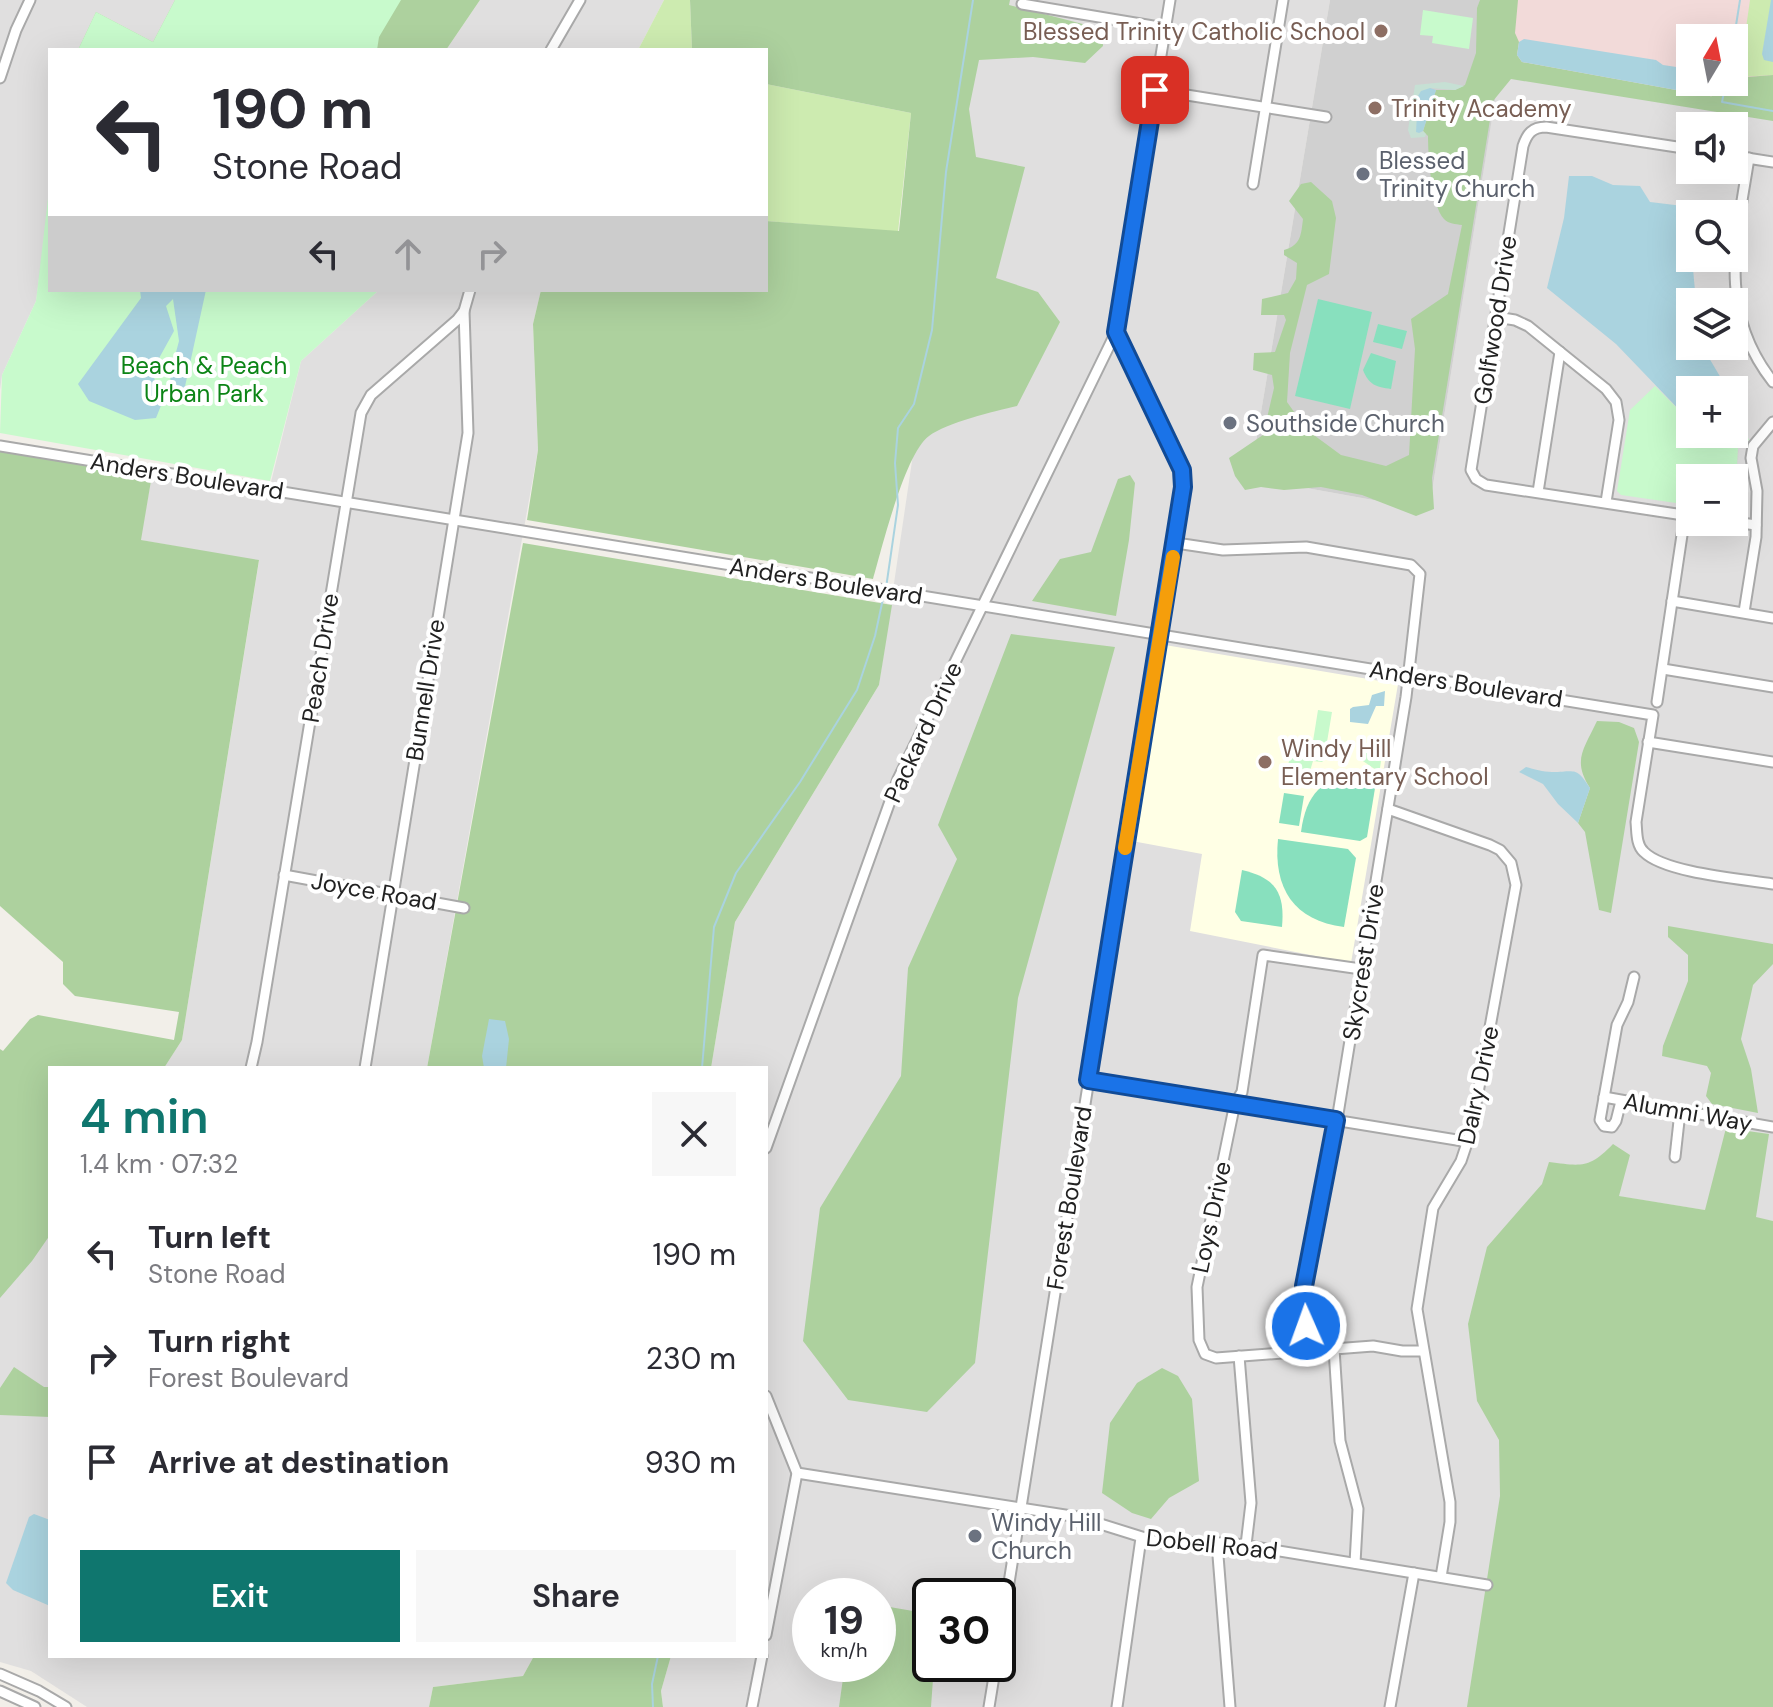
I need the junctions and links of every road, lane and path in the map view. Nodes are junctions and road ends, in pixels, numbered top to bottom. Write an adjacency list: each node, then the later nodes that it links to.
1 (30, 0): 8 (street)
2 (580, 0): 7 (street)
3 (1170, 0): 6 (street)
4 (1283, 0): 10 (street)
5 (1022, 4): 6 (street)
6 (1165, 28): 9 (street)
7 (552, 48)
8 (0, 78)
9 (1155, 90): 10 (street); 19 (street)
10 (1266, 107): 11 (street); 15 (street)
11 (1326, 117)
12 (1676, 147): 18 (street, Golfwood Drive)
13 (1749, 158): 14 (street); 21 (street)
14 (1773, 162)
15 (1253, 184)
16 (469, 292): 17 (street, Peach Drive)
17 (464, 311): 26 (street, Peach Drive); 28 (street, Bunnell Drive)
18 (1496, 317): 20 (street); 24 (street, Golfwood Drive)
19 (1116, 332): 32 (street, Forest Boulevard); 34 (street, Packard Drive)
20 (1560, 352): 24 (street); 25 (street)
21 (1773, 382)
22 (1773, 422): 30 (street)
23 (0, 446): 26 (street, Anders Boulevard)
24 (1538, 492): 25 (street)
25 (1606, 502): 27 (street)
26 (345, 503): 28 (street, Anders Boulevard); 45 (street, Peach Drive)
27 (1676, 513)
28 (454, 520): 34 (street, Anders Boulevard); 47 (street, Bunnell Drive)
29 (1748, 524): 30 (street)
30 (1756, 525): 35 (street)
31 (1684, 536): 33 (street)
32 (1176, 543): 37 (street, Forest Boulevard); 39 (street, Skycrest Drive)
33 (1672, 601): 35 (street); 38 (street)
34 (983, 605): 37 (street, Anders Boulevard); 60 (street, Packard Drive)
35 (1744, 612): 36 (street)
36 (1773, 618)
37 (1159, 634): 39 (street, Anders Boulevard); 53 (street, Forest Boulevard)
38 (1663, 669): 40 (street); 41 (street)
39 (1407, 674): 42 (street, Anders Boulevard); 44 (street, Skycrest Drive)
40 (1773, 687)
41 (1657, 702)
42 (1648, 742): 43 (street); 46 (street)
43 (1773, 762)
44 (1388, 809): 49 (street, Skycrest Drive); 61 (street, Dalry Drive)
45 (284, 875): 47 (street, Joyce Road); 51 (street, Peach Drive)
46 (1773, 884)
47 (392, 893): 48 (street, Joyce Road); 52 (street, Bunnell Drive)
48 (464, 908)
49 (1361, 969): 56 (street, Loys Drive); 58 (street, Skycrest Drive)
50 (1634, 977): 54 (street)
51 (251, 1066)
52 (365, 1066)
53 (1088, 1080): 56 (street); 69 (street, Forest Boulevard)
54 (1604, 1097): 55 (street, Alumni Way); 55 (street)
55 (1621, 1101): 57 (street, Alumni Way)
56 (1235, 1103): 58 (street); 66 (street, Loys Drive)
57 (1680, 1112): 59 (street, Alumni Way); 62 (street)
58 (1336, 1120): 61 (street); 63 (street, Skycrest Drive)
59 (1773, 1127)
60 (768, 1142)
61 (1469, 1142): 65 (street, Dalry Drive)
62 (1675, 1157)
63 (1308, 1349): 64 (street); 66 (street)
64 (1334, 1349): 65 (street); 73 (street)
65 (1423, 1351): 75 (street, Dalry Drive)
66 (1239, 1356): 72 (street)
67 (768, 1401): 68 (street)
68 (797, 1473): 69 (street, Dobell Road); 78 (street)
69 (1020, 1509): 70 (street, Dobell Road); 76 (street, Forest Boulevard)
70 (1141, 1538): 71 (street, Dobell Road); 87 (street)
71 (1217, 1543): 72 (street, Dobell Road); 88 (street)
72 (1246, 1545): 73 (street, Dobell Road)
73 (1355, 1563): 74 (street, Dobell Road)
74 (1414, 1573): 75 (street, Dobell Road); 89 (street)
75 (1441, 1577): 77 (street, Dobell Road)
76 (1009, 1578)
77 (1487, 1585)
78 (768, 1625)
79 (762, 1658): 85 (street)
80 (0, 1674): 84 (street)
81 (993, 1682): 86 (street)
82 (0, 1691): 83 (street)
83 (35, 1707)
84 (66, 1707)
85 (752, 1707)
86 (989, 1707)
87 (1117, 1707)
88 (1230, 1707)
89 (1390, 1707)

